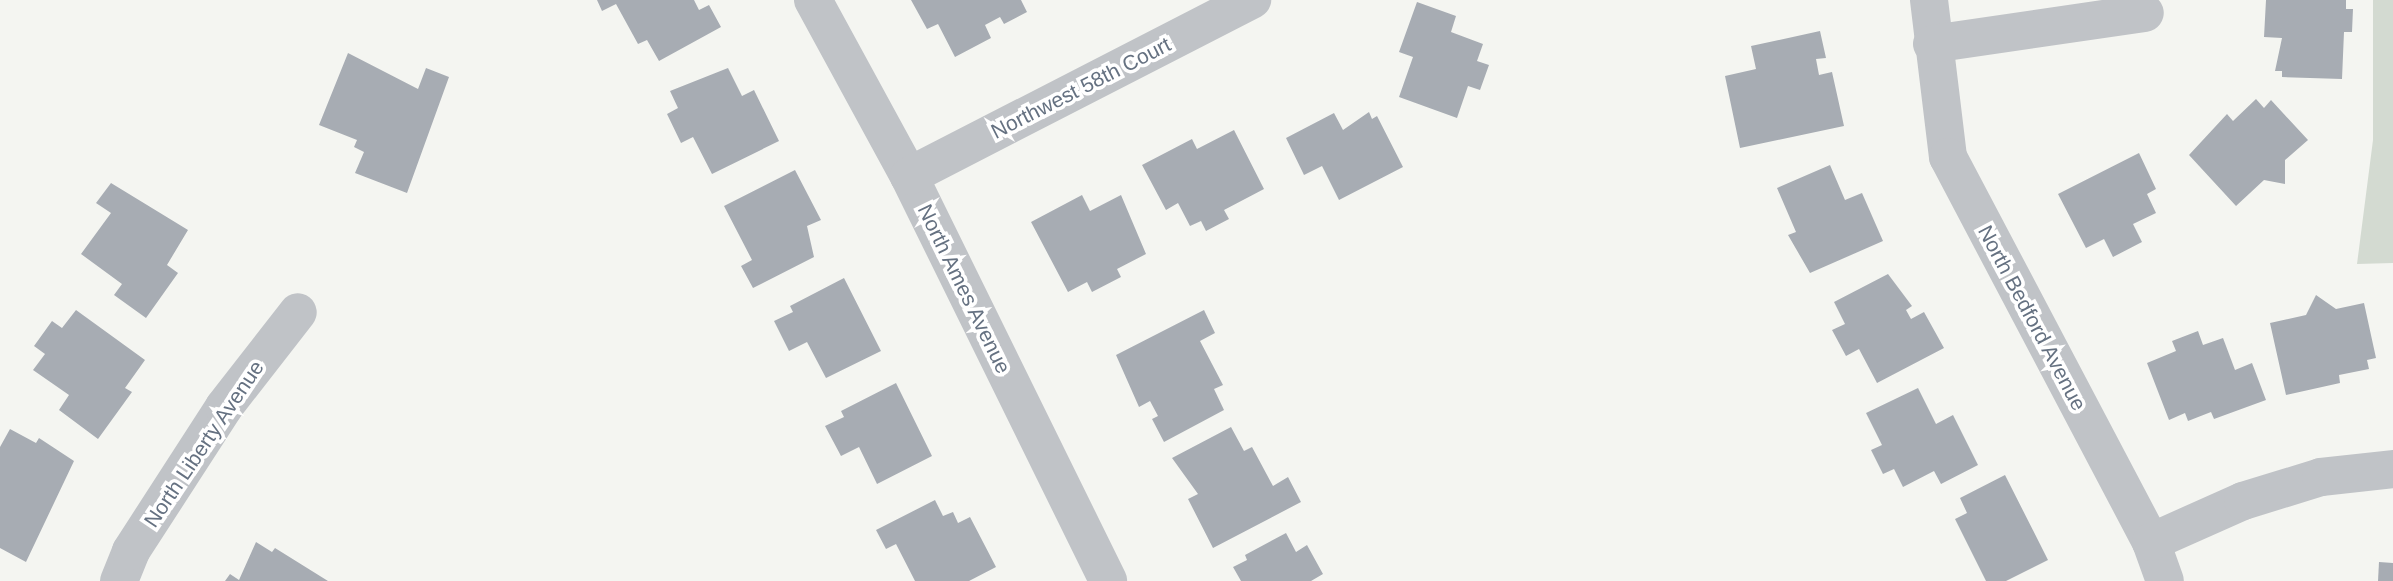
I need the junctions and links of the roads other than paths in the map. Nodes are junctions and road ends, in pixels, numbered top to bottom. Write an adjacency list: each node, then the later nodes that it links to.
1 (813, 0): 6 (street, North Ames Avenue)
2 (1252, 0): 6 (street, Northwest 58th Court)
3 (1929, 0): 5 (street, North Bedford Avenue)
4 (2146, 13): 5 (street)
5 (1932, 44): 9 (street, North Bedford Avenue)
6 (909, 176): 11 (street, North Ames Avenue)
7 (298, 312): 10 (street, North Liberty Avenue)
8 (2393, 468): 9 (street)
9 (2151, 542): 12 (street, North Bedford Avenue)
10 (119, 581)
11 (1108, 581)
12 (2165, 581)

